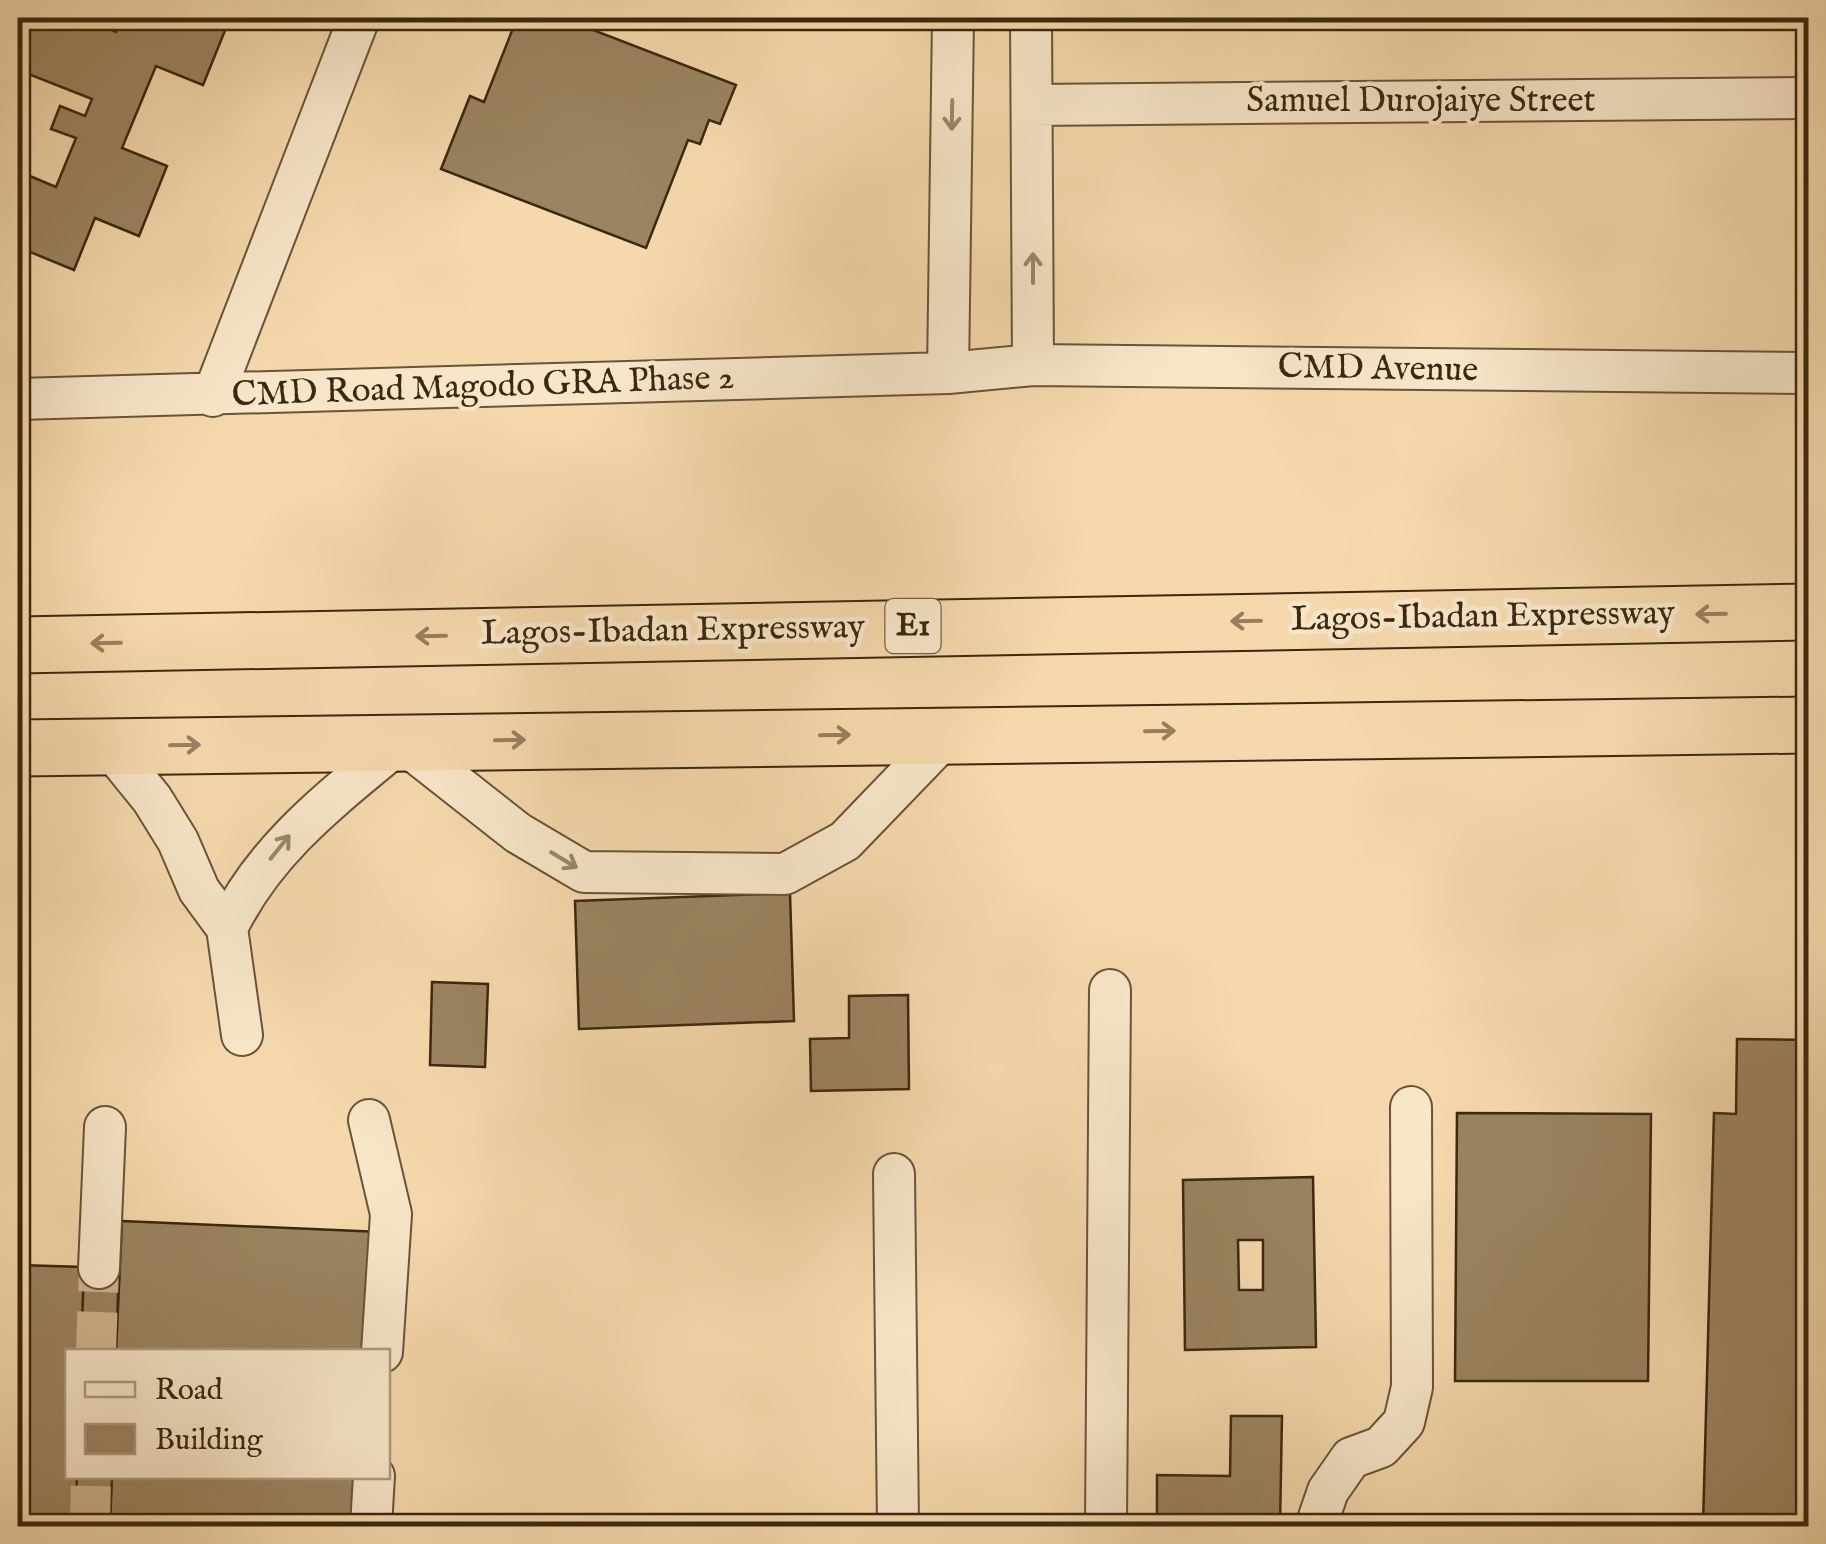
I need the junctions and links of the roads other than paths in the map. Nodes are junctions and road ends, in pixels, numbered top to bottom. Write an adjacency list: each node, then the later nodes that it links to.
1 (359, 18): 9 (street)
2 (953, 18): 7 (street, one-way to 7)
3 (1031, 18): 5 (street)
4 (1808, 98): 5 (street, Samuel Durojaiye Street)
5 (1034, 105): 6 (street, one-way to 5)
6 (1033, 365): 7 (street, CMD Avenue); 8 (street, CMD Avenue)
7 (948, 373): 9 (street, CMD Road Magodo GRA Phase 2)
8 (1808, 373)
9 (213, 396): 10 (street, CMD Road Magodo GRA Phase 2)
10 (18, 399)
11 (1808, 612): 12 (highway, Lagos-Ibadan Expressway / E1, one-way to 12)
12 (18, 645)
13 (1808, 725): 14 (highway, one-way to 13)
14 (950, 733): 15 (highway, one-way to 14); 15 (street, one-way to 14)
15 (401, 741): 16 (highway, one-way to 15); 18 (street, one-way to 15)
16 (108, 746): 17 (highway); 18 (street)
17 (18, 748)
18 (227, 928): 20 (street)
19 (1110, 990): 30 (street)
20 (242, 1035)
21 (1411, 1107): 31 (street)
22 (369, 1120): 26 (street)
23 (104, 1127): 25 (street)
24 (894, 1174): 29 (street)
25 (99, 1268)
26 (382, 1349)
27 (374, 1479): 28 (street)
28 (371, 1526)
29 (898, 1526)
30 (1106, 1526)
31 (1316, 1526)

